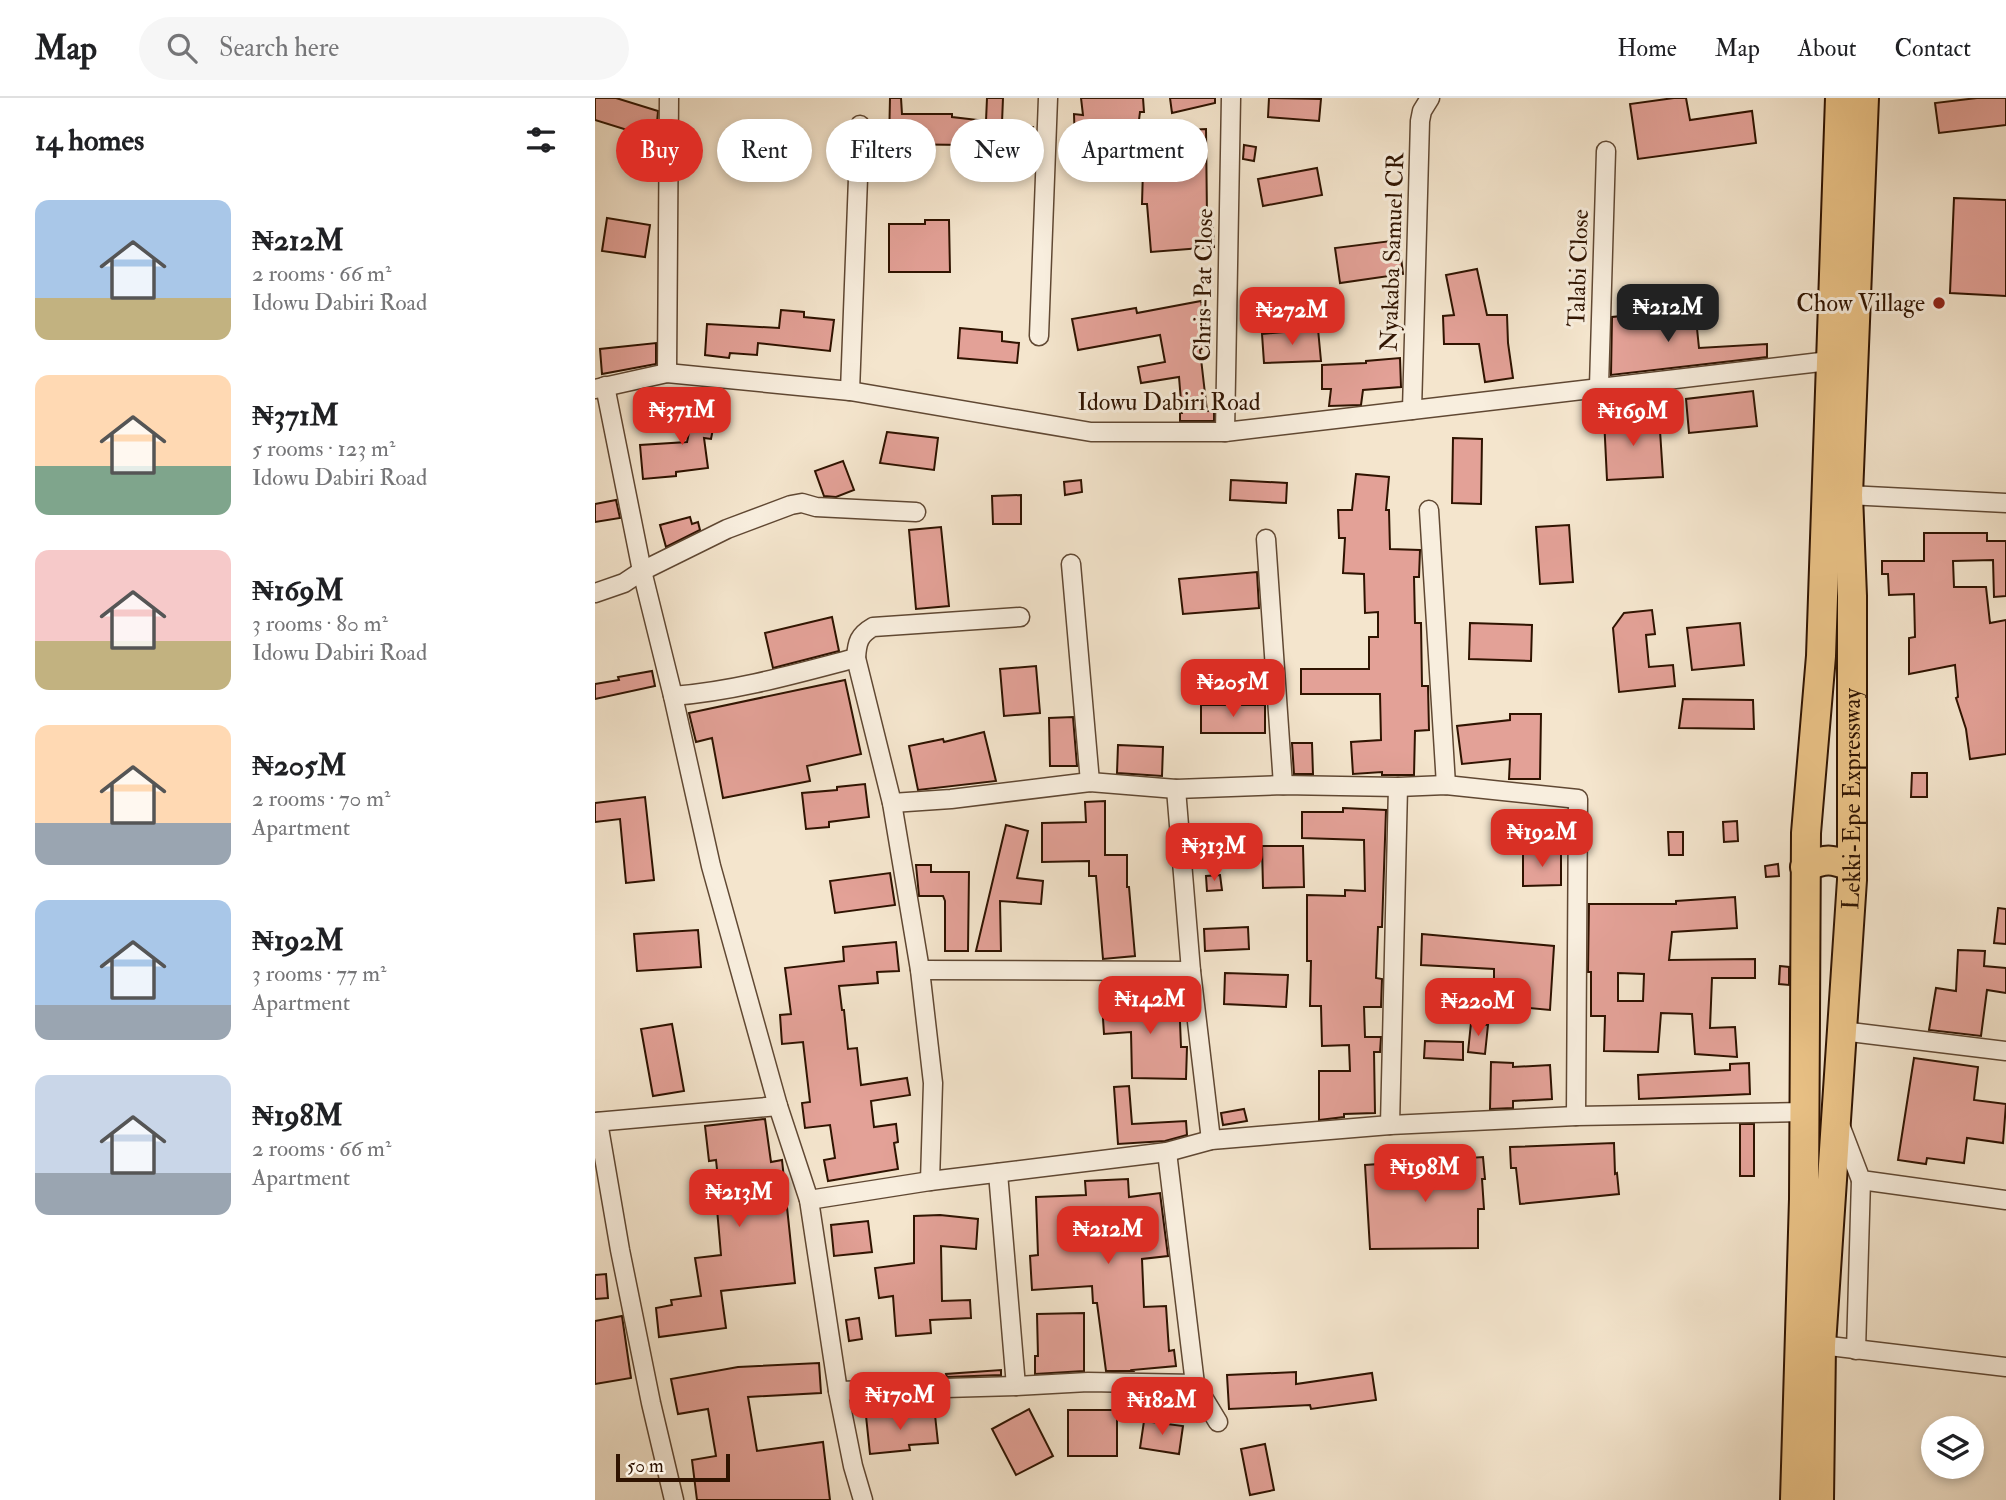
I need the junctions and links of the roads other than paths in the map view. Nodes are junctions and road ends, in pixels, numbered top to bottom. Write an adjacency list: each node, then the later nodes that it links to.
1 (669, 98): 11 (street)
2 (1048, 98): 9 (street)
3 (1231, 98): 16 (street, Chris-Pat Close)
4 (1430, 98): 15 (street, Nyakaba Samuel CR)
5 (1840, 98): 10 (highway, Lekki-Epe Expressway)
6 (1864, 98): 17 (highway, Lekki-Epe Expressway)
7 (1606, 151): 12 (street, Talabi Close)
8 (858, 182): 14 (street)
9 (1039, 336)
10 (1829, 361): 12 (street, Idowu Dabiri Road); 34 (highway, Lekki-Epe Expressway)
11 (667, 373): 13 (street, Idowu Dabiri Road); 14 (street, Idowu Dabiri Road)
12 (1599, 386): 15 (street, Idowu Dabiri Road)
13 (600, 388): 23 (street)
14 (850, 391): 16 (street, Idowu Dabiri Road)
15 (1412, 410): 16 (street, Idowu Dabiri Road)
16 (1225, 432)
17 (1848, 495): 18 (street); 35 (highway, Lekki-Epe Expressway)
18 (2006, 503)
19 (1429, 509): 30 (street)
20 (916, 512): 23 (street)
21 (1266, 538): 29 (street)
22 (1071, 564): 28 (street)
23 (642, 571): 24 (street); 27 (street)
24 (595, 593)
25 (1020, 617): 26 (street)
26 (856, 658): 27 (street); 33 (street)
27 (673, 696): 41 (street)
28 (1090, 782): 32 (street); 33 (street)
29 (1283, 785): 31 (street); 32 (street)
30 (1446, 785): 31 (street); 43 (street)
31 (1398, 787): 46 (street)
32 (1176, 789): 38 (street)
33 (892, 803): 37 (street)
34 (1806, 834): 35 (highway); 36 (highway, Lekki-Epe Expressway)
35 (1852, 852): 36 (highway); 39 (highway, Lekki-Epe Expressway)
36 (1805, 867): 42 (highway, Lekki-Epe Expressway)
37 (920, 970): 38 (street); 51 (street)
38 (1191, 971): 47 (street)
39 (1842, 1031): 40 (street); 44 (highway, Lekki-Epe Expressway)
40 (2006, 1051)
41 (778, 1106): 45 (street); 52 (street)
42 (1804, 1112): 43 (street); 63 (highway, Lekki-Epe Expressway)
43 (1576, 1116): 46 (street)
44 (1835, 1116): 50 (street); 54 (highway, Lekki-Epe Expressway)
45 (597, 1122): 61 (street)
46 (1390, 1125): 47 (street)
47 (1211, 1140): 48 (street)
48 (1167, 1152): 49 (street); 57 (street)
49 (998, 1172): 51 (street); 58 (street)
50 (1861, 1180): 53 (street); 55 (street)
51 (930, 1181): 52 (street)
52 (809, 1200): 59 (street)
53 (2006, 1200)
54 (1821, 1345): 55 (street); 64 (highway, Lekki-Epe Expressway)
55 (1856, 1350): 56 (street)
56 (2006, 1367)
57 (1195, 1384): 58 (street); 60 (street)
58 (1016, 1387): 59 (street)
59 (838, 1391): 62 (street)
60 (1218, 1422)
61 (674, 1500)
62 (863, 1500)
63 (1795, 1500)
64 (1819, 1500)

